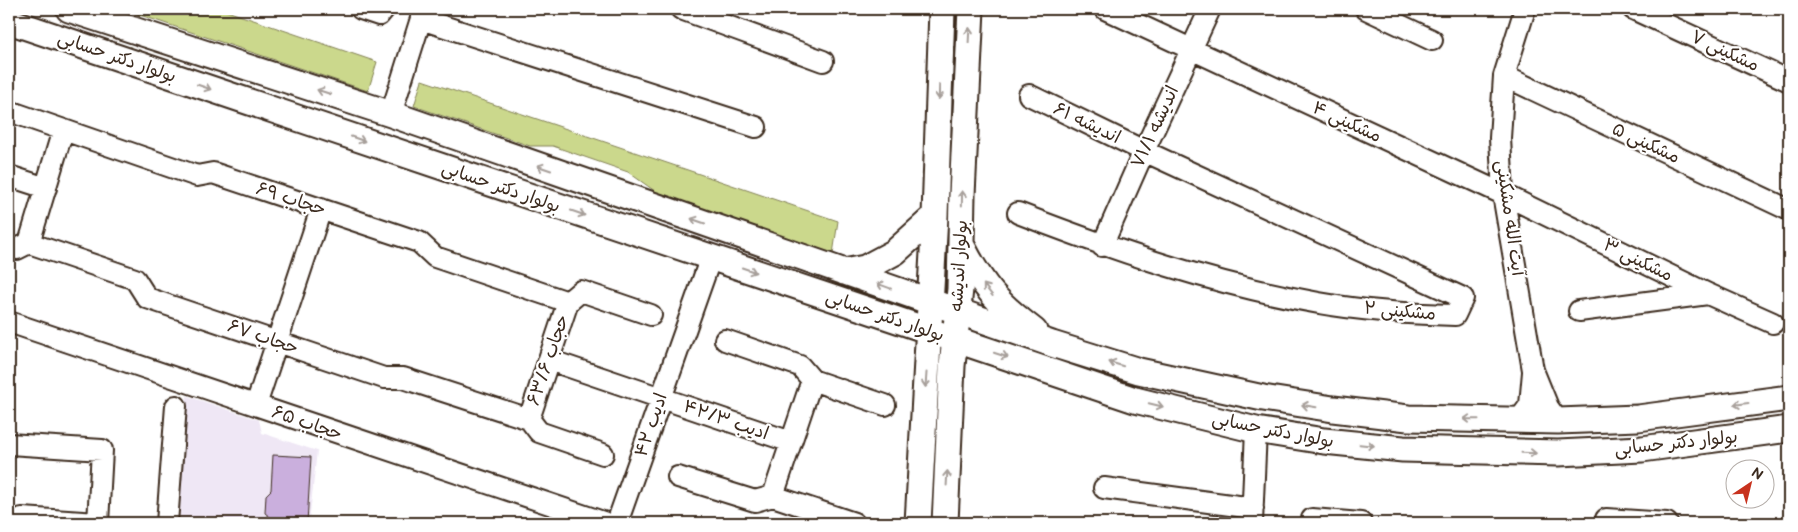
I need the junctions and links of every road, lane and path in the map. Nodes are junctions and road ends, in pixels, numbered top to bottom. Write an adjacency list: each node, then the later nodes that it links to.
1 (69, 9): 21 (main road, بولوار دکتر حسابی, one-way to 1)
2 (361, 9): 3 (street)
3 (384, 9)
4 (681, 9): 16 (street)
5 (942, 9): 31 (main road, بولوار اندیشه, one-way to 31)
6 (971, 9): 34 (main road, بولوار اندیشه, one-way to 6)
7 (1105, 9): 15 (street, مشکینی ۴)
8 (1210, 9): 15 (street, اندیشه ۷۱/۱)
9 (1366, 9): 14 (street)
10 (1524, 9): 17 (street, آیت الله مشکینی)
11 (1634, 9): 18 (street, مشکینی ۷)
12 (422, 14): 21 (street); 22 (street)
13 (9, 20): 36 (main road, بولوار دکتر حسابی, one-way to 36)
14 (1432, 40)
15 (1192, 50): 24 (street, اندیشه ۷۱/۱); 27 (street, مشکینی ۴)
16 (823, 61)
17 (1504, 76): 27 (street, آیت الله مشکینی); 29 (street, مشکینی ۵)
18 (1789, 81)
19 (1029, 95): 24 (street, اندیشه ۶۱)
20 (9, 111): 23 (street, حجاب ۶۹)
21 (391, 114): 37 (main road, بولوار دکتر حسابی, one-way to 21)
22 (756, 127)
23 (63, 130): 26 (street); 28 (street, حجاب ۶۹)
24 (1144, 151): 35 (street, اندیشه ۷۱/۱); 35 (street, مشکینی ۲)
25 (9, 176): 26 (street)
26 (46, 188): 32 (street)
27 (1503, 194): 38 (street, مشکینی ۳); 52 (street, آیت الله مشکینی)
28 (321, 209): 39 (street, حجاب ۶۹); 49 (street)
29 (1789, 210)
30 (1018, 214): 35 (street)
31 (935, 216): 37 (main road); 40 (main road, بولوار اندیشه)
32 (30, 243): 33 (street, حجاب ۶۷); 49 (street, حجاب ۶۷)
33 (9, 246)
34 (962, 246): 41 (main road, بولوار اندیشه); 50 (main road, one-way to 34)
35 (1102, 246)
36 (711, 257): 46 (main road, بولوار دکتر حسابی, one-way to 46); 54 (street, ادیب ۴۲)
37 (844, 272): 40 (main road, بولوار دکتر حسابی, one-way to 37)
38 (1708, 294): 42 (street); 44 (street, مشکینی ۳)
39 (568, 302): 43 (street); 51 (street, حجاب ۶۳/۶)
40 (930, 302): 41 (main road, بولوار دکتر حسابی); 46 (main road, بولوار اندیشه)
41 (958, 311): 48 (main road, بولوار اندیشه); 50 (main road, بولوار دکتر حسابی)
42 (1579, 311)
43 (651, 315)
44 (1773, 323)
45 (9, 324): 57 (street, حجاب ۶۵)
46 (929, 331): 48 (main road, بولوار دکتر حسابی); 79 (main road, بولوار اندیشه, one-way to 79)
47 (725, 340): 53 (street)
48 (955, 340): 63 (main road, بولوار دکتر حسابی, one-way to 63); 80 (main road, بولوار اندیشه, one-way to 48)
49 (276, 342): 57 (street); 59 (street, حجاب ۶۷)
50 (1052, 344): 60 (main road, بولوار دکتر حسابی, one-way to 50)
51 (549, 360): 54 (street, ادیب ۴۲/۳); 59 (street, حجاب ۶۳/۶)
52 (1534, 370): 60 (street); 61 (street)
53 (812, 380): 56 (street); 64 (street)
54 (661, 398): 64 (street, ادیب ۴۲/۳); 77 (street, ادیب ۴۲)
55 (1789, 398): 61 (main road, بولوار دکتر حسابی, one-way to 61)
56 (885, 404)
57 (256, 405): 76 (street, حجاب ۶۵)
58 (176, 406): 75 (street)
59 (529, 419): 66 (street)
60 (1520, 420): 61 (main road, بولوار دکتر حسابی)
61 (1558, 421)
62 (1789, 429): 63 (main road, بولوار دکتر حسابی, one-way to 62)
63 (1256, 430): 70 (street)
64 (791, 442): 69 (street)
65 (9, 444): 74 (street)
66 (603, 454)
67 (678, 477): 69 (street)
68 (1104, 488): 70 (street)
69 (773, 496): 78 (street)
70 (1253, 516)
71 (22, 518): 74 (street)
72 (1312, 519): 81 (street)
73 (1606, 521): 82 (street)
74 (98, 523)
75 (167, 523)
76 (606, 523)
77 (617, 523)
78 (854, 523)
79 (918, 523)
80 (945, 523)
81 (1360, 523)
82 (1667, 523)

